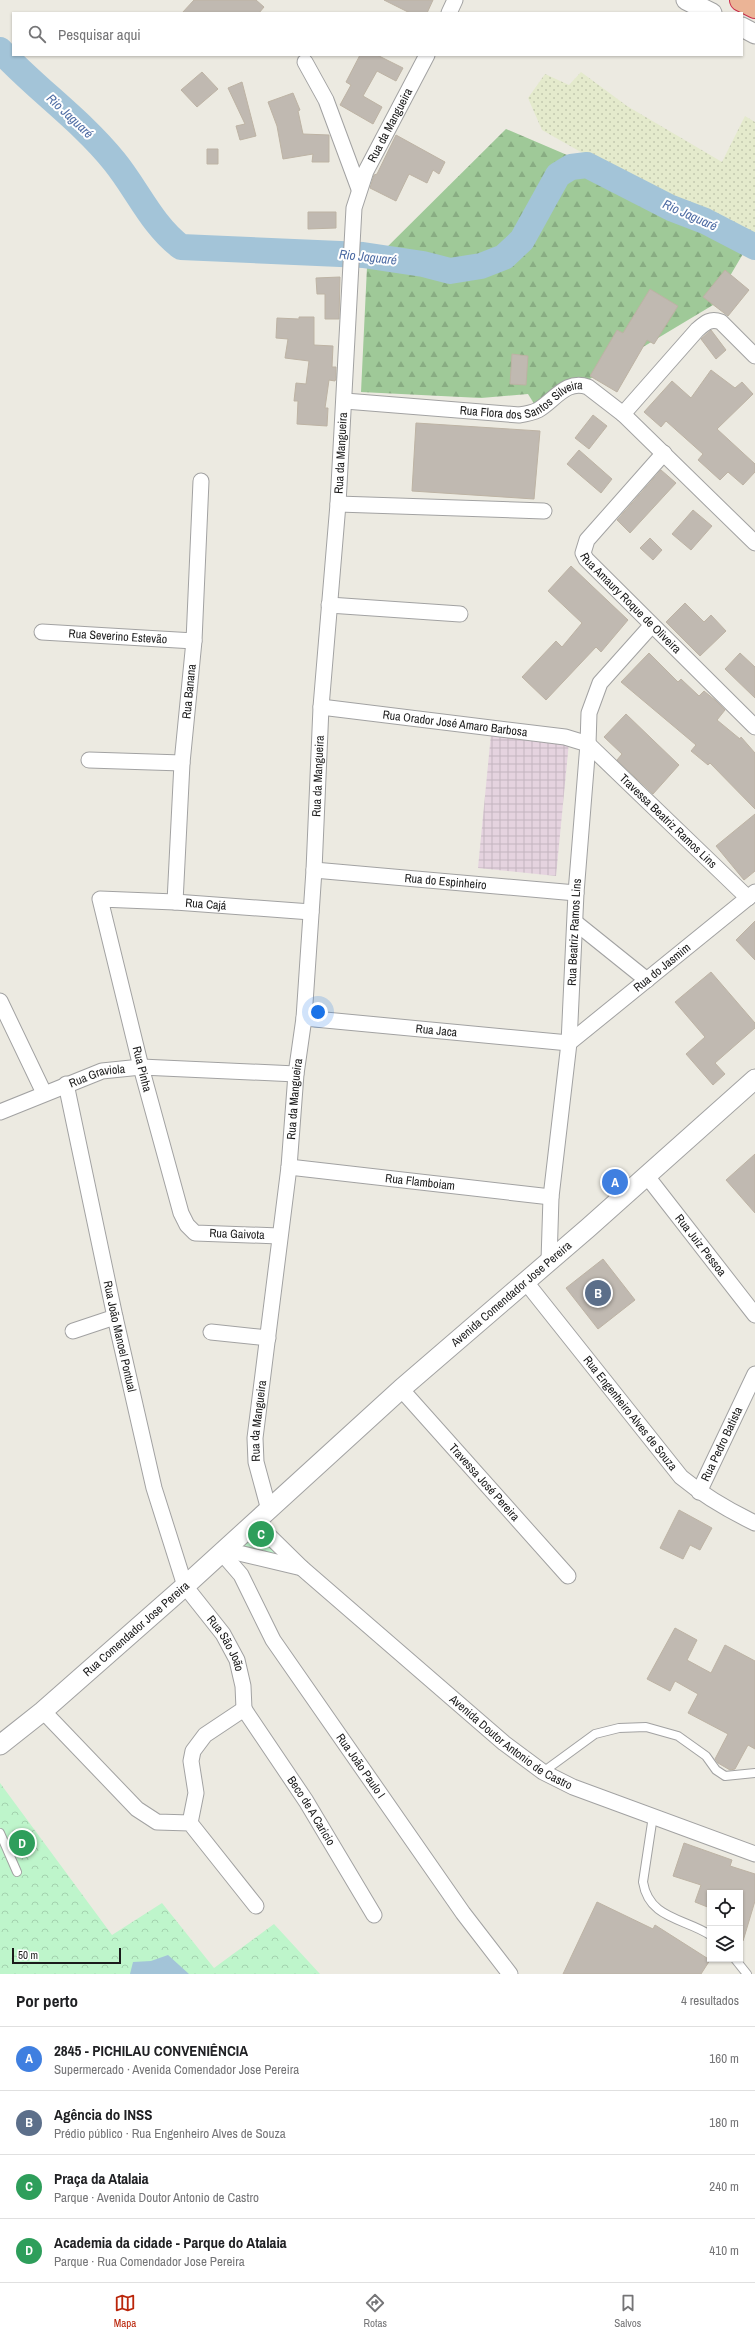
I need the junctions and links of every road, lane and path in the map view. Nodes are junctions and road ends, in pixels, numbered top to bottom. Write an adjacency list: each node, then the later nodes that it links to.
1 (455, 0): 5 (street)
2 (686, 0): 6 (street)
3 (742, 0): 4 (highway)
4 (755, 7)
5 (449, 12)
6 (710, 12)
7 (743, 28): 8 (street)
8 (755, 34)
9 (427, 56): 11 (street, Rua da Mangueira)
10 (305, 62): 11 (street)
11 (359, 189): 13 (street, Rua da Mangueira)
12 (755, 356): 14 (street)
13 (345, 401): 14 (street, Rua Flora dos Santos Silveira); 17 (street, Rua da Mangueira)
14 (623, 414): 15 (street, Rua Flora dos Santos Silveira)
15 (664, 453): 19 (street, Rua Flora dos Santos Silveira); 22 (street, Rua Amaury Roque de Oliveira)
16 (201, 481): 24 (street, Rua Banana)
17 (338, 504): 18 (street); 20 (street, Rua da Mangueira)
18 (544, 511)
19 (755, 543)
20 (329, 605): 21 (street); 25 (street, Rua da Mangueira)
21 (460, 614)
22 (651, 626): 26 (street, Rua Amaury Roque de Oliveira); 27 (street, Rua Beatriz Ramos Lins)
23 (42, 632): 24 (street, Rua Severino Estevão)
24 (194, 641): 29 (street, Rua Banana)
25 (320, 707): 27 (street, Rua Orador José Amaro Barbosa); 30 (street, Rua da Mangueira)
26 (755, 727)
27 (588, 744): 31 (street, Rua Beatriz Ramos Lins); 32 (street, Travessa Beatriz Ramos Lins)
28 (89, 760): 29 (street)
29 (182, 763): 34 (street, Rua Banana)
30 (314, 870): 31 (street, Rua do Espinheiro); 35 (street, Rua da Mangueira)
31 (576, 894): 36 (street, Rua Beatriz Ramos Lins)
32 (751, 895): 37 (street, Rua do Jasmim)
33 (100, 899): 34 (street, Rua Cajá); 41 (street, Rua Pinha)
34 (175, 902): 35 (street, Rua Cajá)
35 (311, 912): 39 (street, Rua da Mangueira)
36 (576, 923): 37 (street); 40 (street, Rua Beatriz Ramos Lins)
37 (647, 980): 40 (street, Rua do Jasmim)
38 (0, 1001): 45 (street)
39 (304, 1018): 40 (street, Rua Jaca); 42 (street, Rua da Mangueira)
40 (569, 1043): 49 (street, Rua Beatriz Ramos Lins)
41 (141, 1067): 42 (street, Rua Graviola); 44 (street, Rua Graviola); 50 (street, Rua Pinha)
42 (296, 1074): 47 (street, Rua da Mangueira)
43 (755, 1079): 48 (street, Avenida Comendador Jose Pereira)
44 (66, 1084): 45 (street, Rua Graviola); 55 (street, Rua João Manoel Pontual)
45 (44, 1093): 46 (street, Rua Graviola)
46 (0, 1112)
47 (290, 1168): 49 (street, Rua Flamboiam); 51 (street, Rua da Mangueira)
48 (646, 1175): 52 (street, Avenida Comendador Jose Pereira); 54 (street, Rua Juiz Pessoa)
49 (551, 1197): 52 (street, Rua Beatriz Ramos Lins)
50 (195, 1233): 51 (street, Rua Gaivota)
51 (279, 1236): 58 (street, Rua da Mangueira)
52 (549, 1260): 53 (street, Avenida Comendador Jose Pereira)
53 (525, 1281): 60 (street, Avenida Comendador Jose Pereira); 61 (street, Rua Engenheiro Alves de Souza)
54 (755, 1315)
55 (115, 1317): 56 (street); 68 (street, Rua João Manoel Pontual)
56 (73, 1331)
57 (211, 1332): 58 (street)
58 (268, 1338): 62 (street, Rua da Mangueira)
59 (755, 1374): 61 (street, Rua Pedro Batista)
60 (401, 1389): 62 (street, Avenida Comendador Jose Pereira); 67 (street, Travessa José Pereira)
61 (699, 1492): 64 (street, Rua Engenheiro Alves de Souza)
62 (269, 1510): 63 (street, Rua Comendador Jose Pereira)
63 (256, 1523): 65 (street, Rua Comendador Jose Pereira); 66 (street, Avenida Doutor Antonio de Castro)
64 (755, 1523)
65 (224, 1551): 66 (street, Avenida Doutor Antonio de Castro); 68 (street, Rua Comendador Jose Pereira); 83 (street, Rua João Paulo I)
66 (304, 1569): 72 (street, Avenida Doutor Antonio de Castro)
67 (568, 1576)
68 (185, 1586): 69 (street, Rua São João); 70 (street, Rua Comendador Jose Pereira)
69 (244, 1709): 75 (street); 80 (street, Beco de A Caricio)
70 (43, 1711): 71 (street, Rua Comendador Jose Pereira); 75 (street)
71 (0, 1745)
72 (543, 1772): 73 (lane); 74 (street, Avenida Doutor Antonio de Castro)
73 (755, 1773)
74 (653, 1816): 77 (street, Avenida Doutor Antonio de Castro); 81 (lane)
75 (190, 1823): 79 (street)
76 (0, 1833): 78 (lane)
77 (755, 1854)
78 (17, 1872)
79 (256, 1906)
80 (374, 1915)
81 (707, 1933)
82 (737, 1962): 84 (lane)
83 (510, 1974)
84 (747, 1974)

